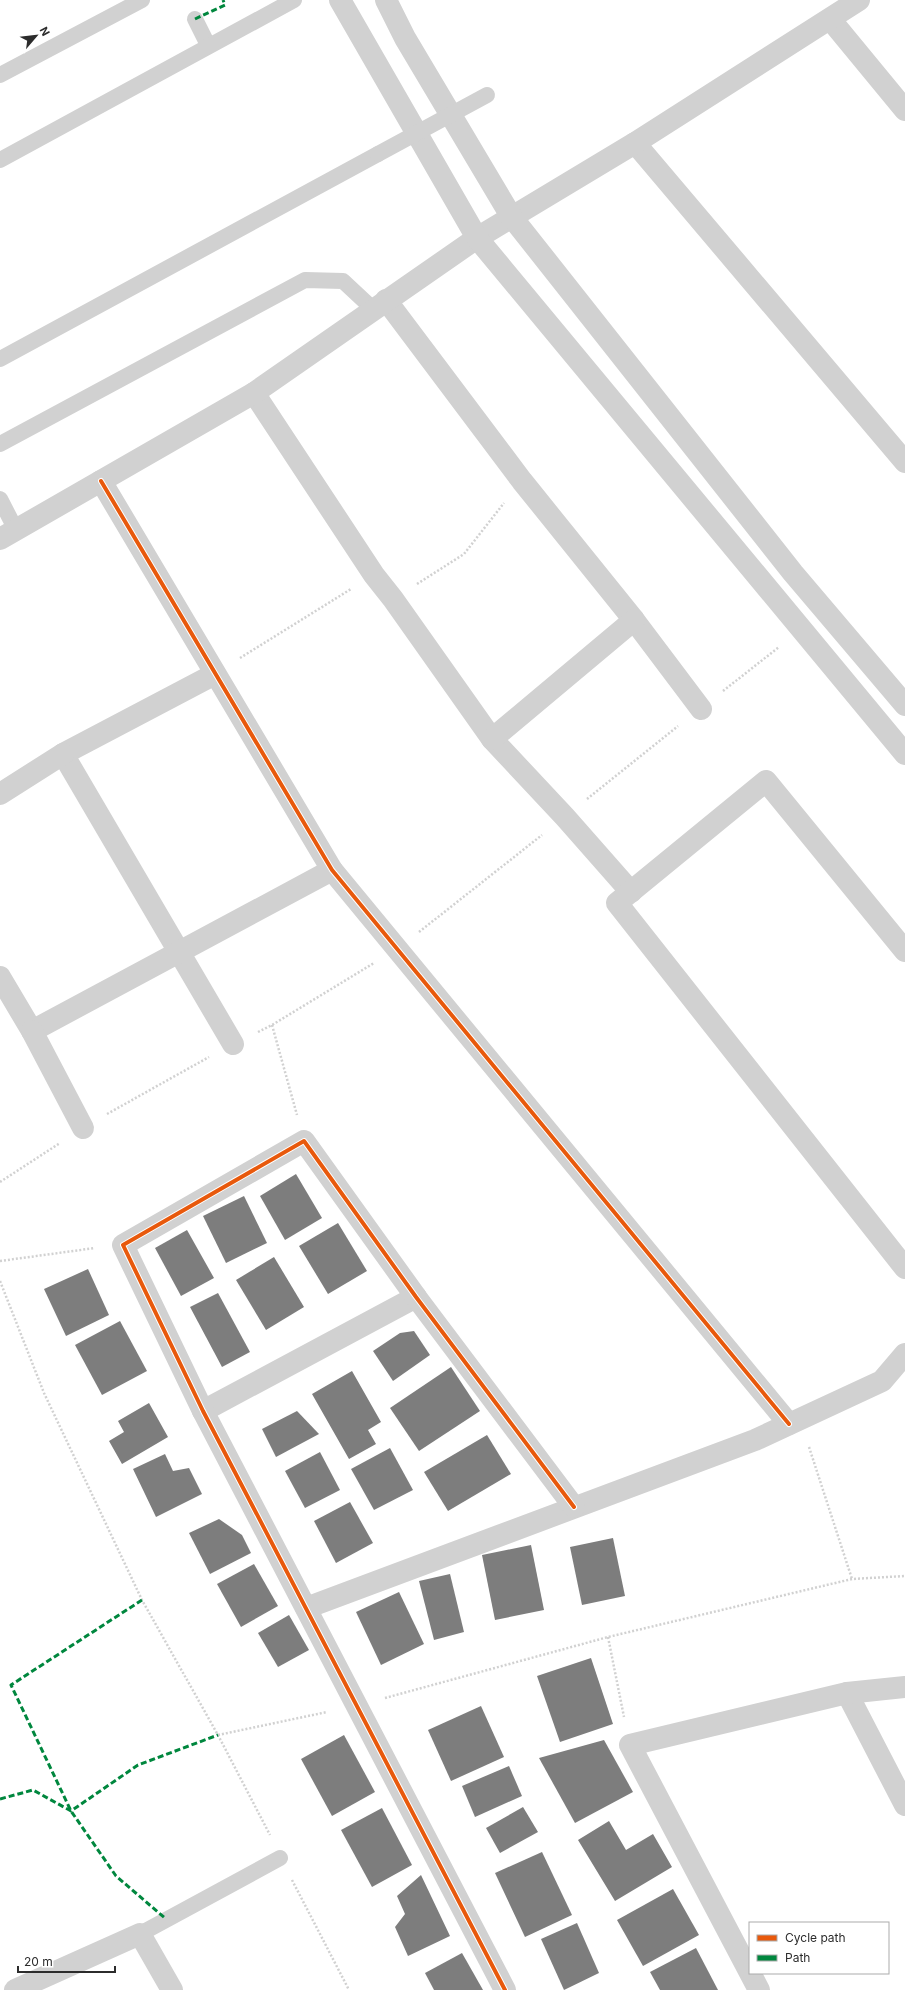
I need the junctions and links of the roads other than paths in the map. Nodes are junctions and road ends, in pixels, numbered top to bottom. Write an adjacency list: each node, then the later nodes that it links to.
1 (142, 0): 9 (lane)
2 (294, 0): 8 (lane)
3 (340, 0): 15 (street)
4 (386, 0): 14 (street)
5 (860, 0): 7 (street)
6 (195, 18): 8 (lane)
7 (830, 19): 11 (street); 12 (street)
8 (208, 45): 13 (lane)
9 (0, 75)
10 (487, 95): 17 (lane, bridge)
11 (905, 110)
12 (635, 143): 14 (street); 20 (street)
13 (0, 160)
14 (511, 216): 15 (street); 26 (street)
15 (477, 238): 16 (street); 30 (street)
16 (379, 304): 18 (street); 19 (lane); 24 (street)
17 (0, 359)
18 (254, 394): 21 (street); 28 (street)
19 (0, 444)
20 (905, 462)
21 (101, 481): 23 (street); 25 (street)
22 (0, 499): 23 (lane)
23 (8, 534)
24 (634, 620): 27 (street); 28 (street)
25 (214, 674): 29 (street); 32 (street)
26 (905, 705)
27 (700, 709)
28 (492, 739): 33 (street)
29 (63, 754): 31 (street); 35 (street)
30 (905, 754)
31 (0, 794)
32 (332, 870): 35 (street); 44 (street)
33 (631, 892): 34 (street); 40 (street)
34 (905, 951)
35 (180, 952): 37 (street); 38 (street)
36 (0, 977): 37 (street)
37 (32, 1031): 39 (street)
38 (233, 1044)
39 (83, 1128)
40 (905, 1268)
41 (416, 1298): 43 (street); 43 (street); 45 (street)
42 (905, 1354): 44 (street)
43 (203, 1411): 46 (street)
44 (795, 1422): 45 (street)
45 (574, 1507): 46 (street)
46 (306, 1608): 58 (street)
47 (905, 1687): 48 (street)
48 (847, 1693): 49 (street); 52 (street)
49 (905, 1805)
50 (280, 1858): 51 (lane)
51 (140, 1934): 56 (street); 57 (street)
52 (749, 1973)
53 (750, 1974): 59 (street)
54 (0, 1982): 55 (street)
55 (4, 1990)
56 (15, 1990)
57 (172, 1990)
58 (505, 1990)
59 (758, 1990)

